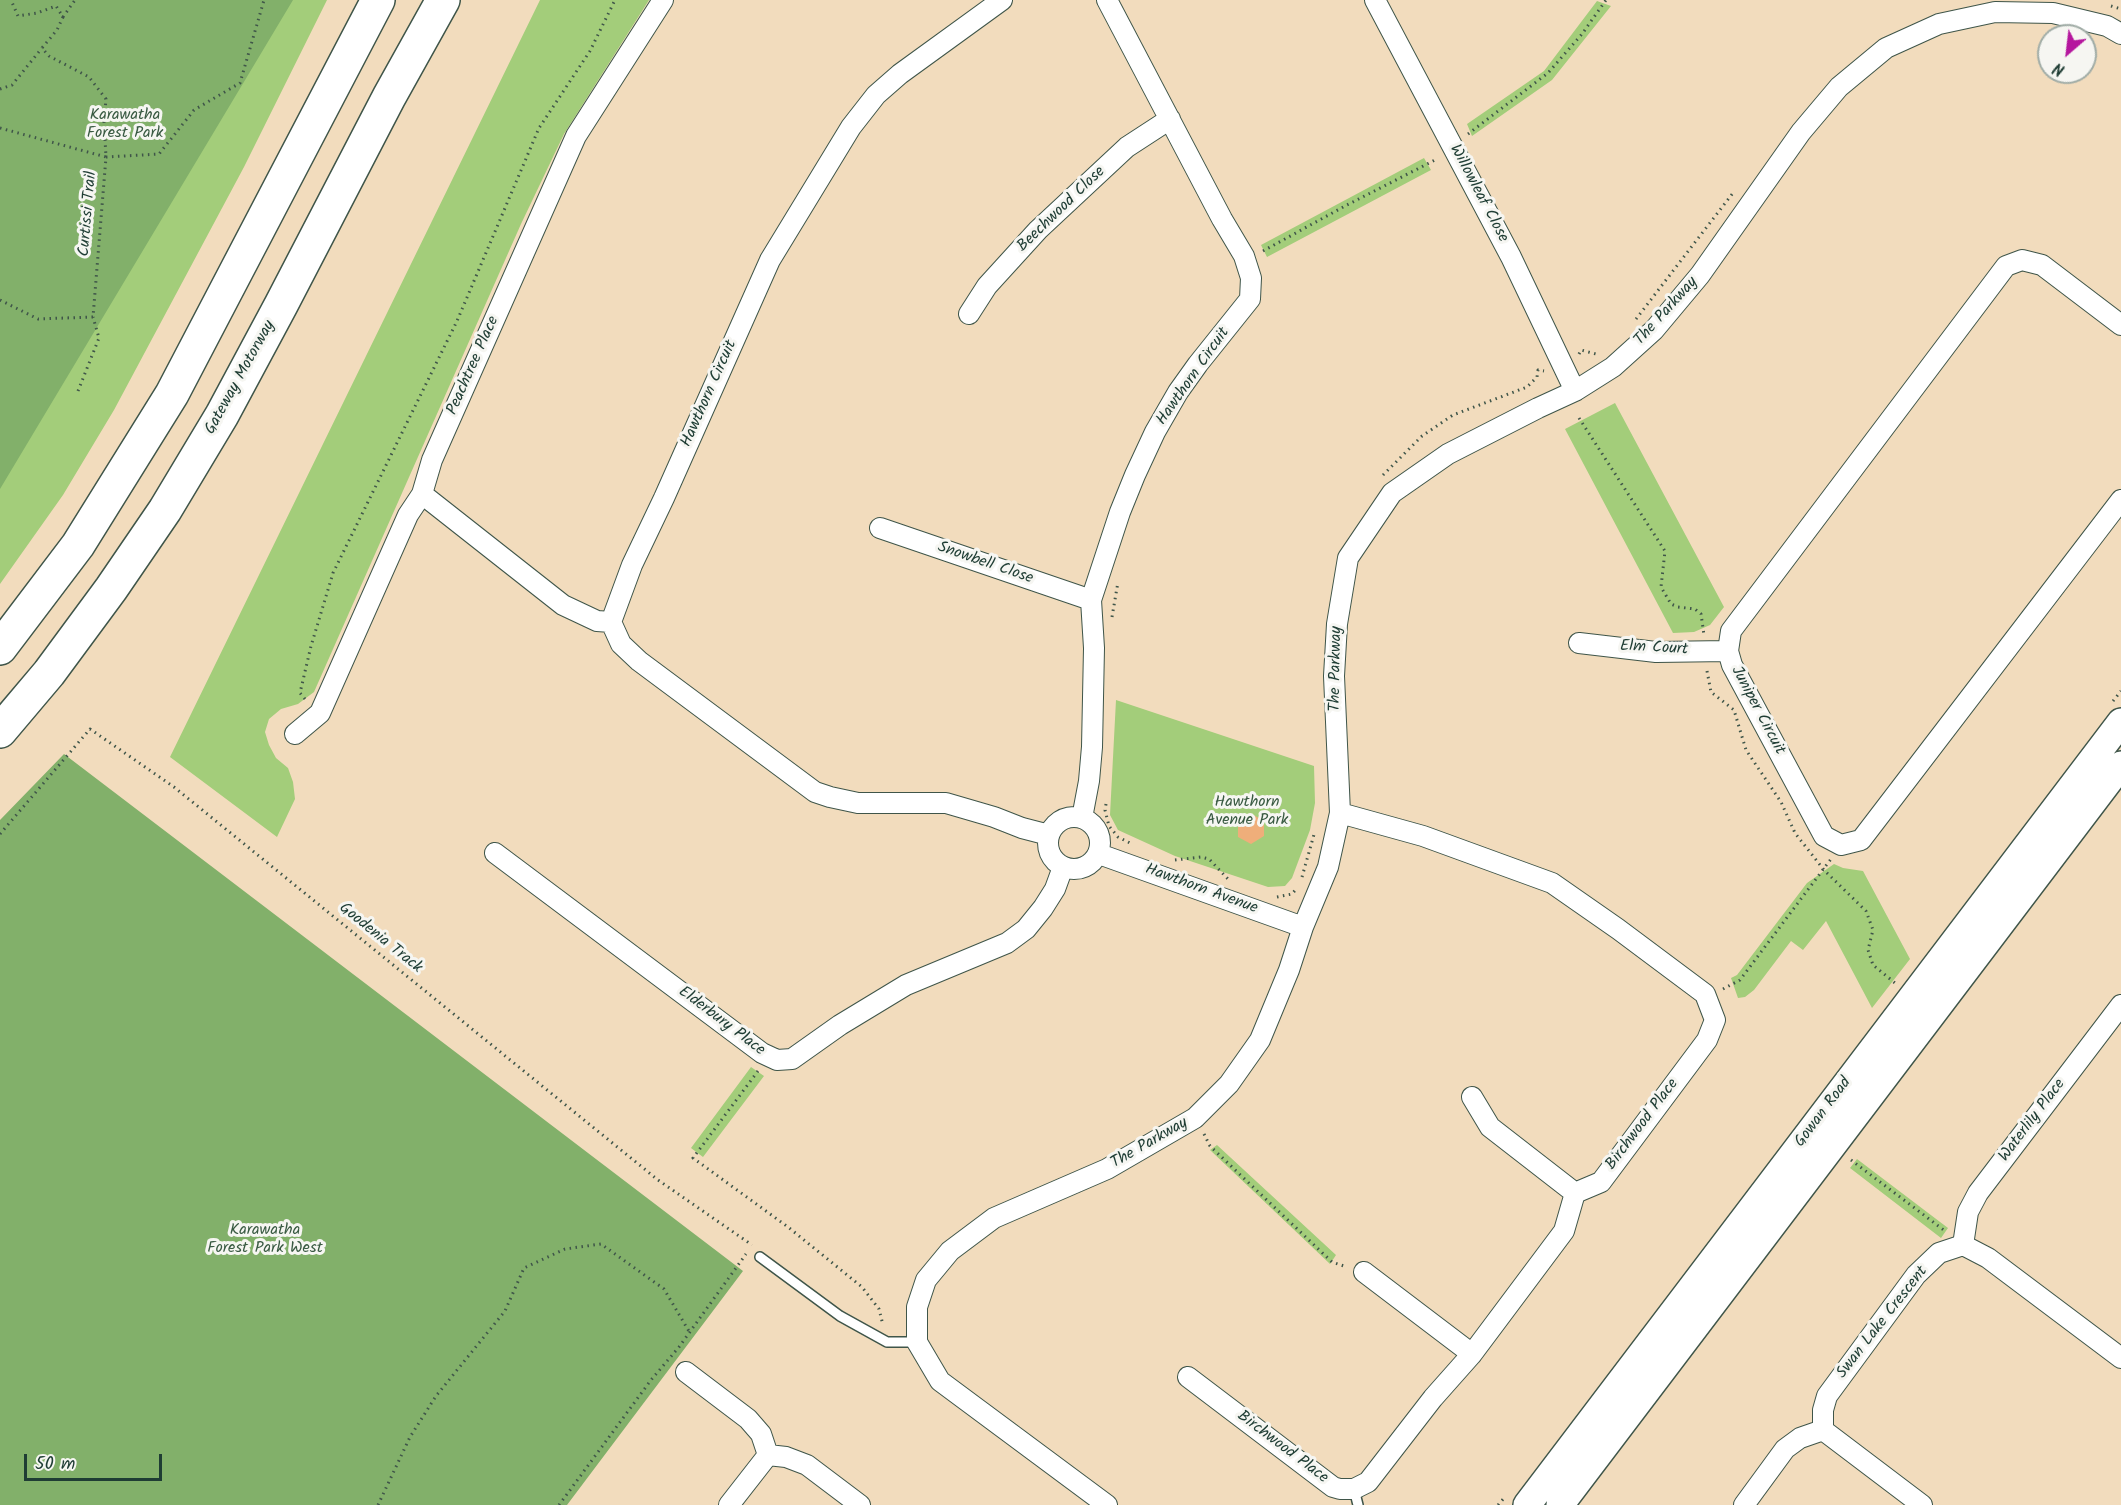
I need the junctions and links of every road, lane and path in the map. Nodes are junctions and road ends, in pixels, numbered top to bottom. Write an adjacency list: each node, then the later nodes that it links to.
1 (11, 0): 12 (path)
2 (75, 0): 12 (path)
3 (264, 0): 19 (path, Curtissi Trail)
4 (378, 0): 40 (highway)
5 (443, 0): 44 (highway, Gateway Motorway)
6 (615, 0): 42 (path)
7 (663, 0): 32 (street, Peachtree Place)
8 (1002, 0): 38 (street, Hawthorn Circuit)
9 (1107, 0): 16 (street, Hawthorn Circuit)
10 (1375, 0): 18 (street, Willowleaf Close)
11 (1606, 0): 18 (path)
12 (63, 17): 14 (path)
13 (2121, 34): 30 (street, The Parkway)
14 (42, 48): 15 (path); 19 (path)
15 (0, 88)
16 (1170, 119): 23 (street, Beechwood Close); 36 (street, Hawthorn Circuit)
17 (0, 128): 19 (path)
18 (1452, 147): 21 (path); 28 (street, Willowleaf Close)
19 (106, 157): 24 (path, Curtissi Trail)
20 (1735, 190): 25 (path)
21 (1259, 253)
22 (0, 300): 24 (path)
23 (969, 314)
24 (93, 317): 29 (path, Curtissi Trail)
25 (1635, 320)
26 (2121, 325): 41 (street, Juniper Circuit)
27 (1603, 353): 28 (path)
28 (1561, 364): 30 (street, Willowleaf Close); 31 (path)
29 (78, 391)
30 (1575, 391): 48 (street, The Parkway)
31 (1380, 478)
32 (422, 494): 38 (street); 42 (street, Peachtree Place)
33 (2121, 500): 53 (street)
34 (880, 528): 36 (street, Snowbell Close)
35 (1120, 575): 37 (path)
36 (1090, 600): 49 (street, Hawthorn Circuit)
37 (1112, 621)
38 (611, 622): 52 (street)
39 (1579, 644): 41 (street, Elm Court)
40 (0, 648)
41 (1728, 651): 53 (street, Juniper Circuit)
42 (320, 712): 45 (street, Peachtree Place)
43 (2121, 722): 88 (main road, Gowan Road)
44 (0, 731)
45 (295, 734)
46 (2121, 765): 89 (main road, Gowan Road)
47 (1106, 802): 54 (path)
48 (1340, 813): 61 (street, The Parkway); 62 (street)
49 (1082, 818): 52 (street); 56 (street)
50 (1315, 830): 60 (path)
51 (0, 834): 69 (path, Goodenia Track)
52 (1049, 835): 58 (street)
53 (1841, 846): 62 (path)
54 (1137, 847)
55 (495, 853): 64 (street, Elderbury Place)
56 (1099, 854): 58 (street); 61 (street, Hawthorn Avenue)
57 (1166, 857): 59 (path)
58 (1063, 867): 64 (street, Elderbury Place)
59 (1235, 883)
60 (1277, 897)
61 (1303, 927): 66 (street, The Parkway)
62 (1705, 994): 68 (street, Birchwood Place)
63 (2121, 1005): 70 (street, Waterlily Place)
64 (768, 1058): 74 (path)
65 (1472, 1098): 68 (street)
66 (1196, 1118): 72 (path); 75 (street, The Parkway)
67 (1851, 1160): 70 (path)
68 (1575, 1193): 76 (street, Birchwood Place)
69 (752, 1245): 71 (path, Goodenia Track); 73 (path)
70 (1963, 1245): 77 (street); 80 (street, Swan Lake Crescent)
71 (760, 1257): 74 (lane)
72 (1364, 1272): 76 (street)
73 (690, 1333): 84 (path); 85 (path)
74 (887, 1342): 75 (lane)
75 (917, 1342): 83 (street)
76 (1472, 1354): 82 (street, Birchwood Place)
77 (2121, 1358)
78 (686, 1372): 81 (street)
79 (1188, 1377): 82 (street, Birchwood Place)
80 (1823, 1430): 90 (street); 91 (street)
81 (768, 1455): 86 (street); 87 (street)
82 (1356, 1497)
83 (1106, 1503)
84 (378, 1505)
85 (559, 1505)
86 (729, 1505)
87 (860, 1505)
88 (1527, 1505)
89 (1560, 1505)
90 (1744, 1505)
91 (1922, 1505)

